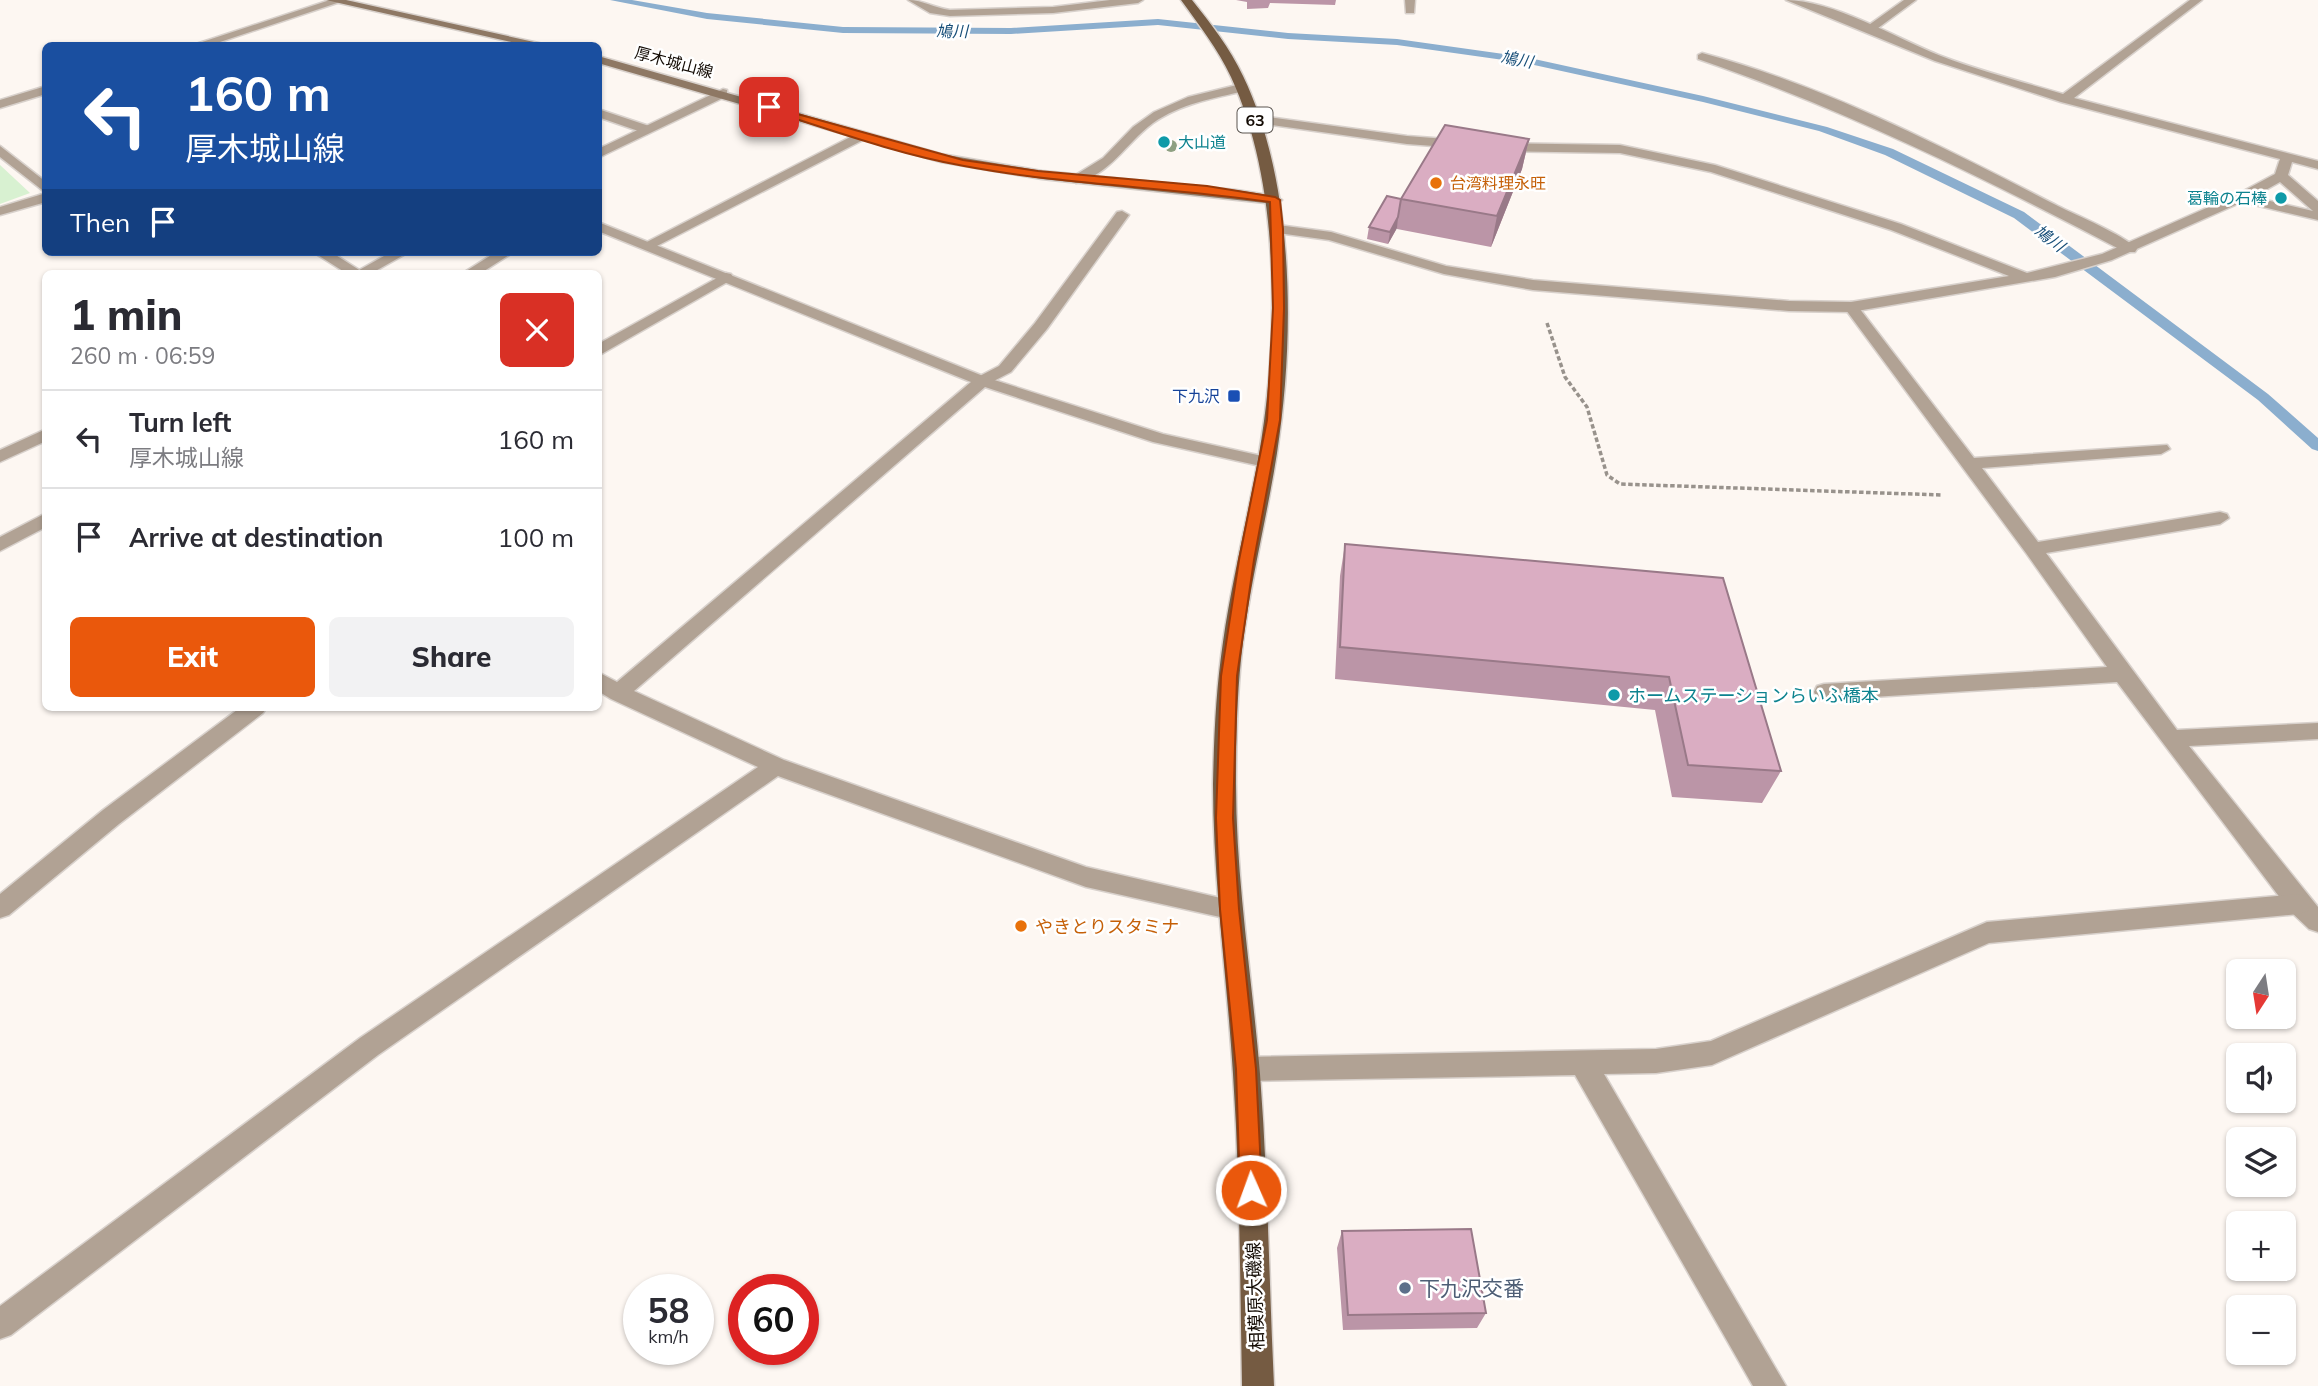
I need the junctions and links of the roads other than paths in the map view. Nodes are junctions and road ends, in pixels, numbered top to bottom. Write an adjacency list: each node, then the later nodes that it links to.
1 (913, 0): 2 (street)
2 (1138, 0)
3 (1185, 0): 13 (main road, 相模原大磯線 / 63)
4 (1791, 0): 8 (street)
5 (1911, 0): 8 (street)
6 (2197, 0): 16 (street)
7 (335, 1): 9 (street); 10 (main road)
8 (1870, 29): 16 (street)
9 (207, 42)
10 (528, 42)
11 (1702, 57): 39 (street)
12 (602, 60): 15 (main road, 厚木城山線)
13 (1241, 88): 19 (main road, 相模原大磯線 / 63); 27 (street)
14 (42, 91): 17 (street)
15 (723, 93): 20 (street); 21 (main road, 厚木城山線)
16 (2065, 99): 24 (street)
17 (0, 104)
18 (602, 114): 20 (street)
19 (1254, 119): 31 (main road, 相模原大磯線 / 63); 47 (street)
20 (647, 130): 23 (street)
21 (860, 136): 27 (main road, 厚木城山線); 38 (street)
22 (0, 150): 28 (street)
23 (602, 151)
24 (2288, 156): 25 (street); 26 (street)
25 (2318, 165)
26 (2281, 176): 30 (street); 32 (street)
27 (1076, 179): 31 (main road, 厚木城山線)
28 (42, 186)
29 (42, 198): 33 (street)
30 (2241, 198): 35 (street); 39 (street)
31 (1275, 200): 37 (main road, 相模原大磯線 / 63)
32 (2318, 208)
33 (0, 211)
34 (1122, 215): 50 (street)
35 (2318, 216)
36 (602, 228): 38 (street)
37 (1278, 229): 48 (street); 54 (main road, 相模原大磯線 / 63)
38 (648, 245): 46 (street)
39 (2130, 249): 47 (street)
40 (327, 256): 43 (street)
41 (394, 256): 44 (street)
42 (500, 256): 45 (street)
43 (353, 270)
44 (365, 270)
45 (475, 270)
46 (726, 277): 49 (street); 50 (street)
47 (2026, 278): 48 (street)
48 (1851, 307): 55 (street)
49 (602, 349)
50 (982, 382): 54 (street); 63 (street)
51 (42, 436): 53 (street)
52 (2161, 449): 55 (street)
53 (0, 457)
54 (1265, 462): 70 (main road, 相模原大磯線 / 63)
55 (1969, 464): 59 (street)
56 (2220, 518): 59 (street)
57 (42, 521): 58 (street)
58 (0, 545)
59 (2034, 549): 60 (street)
60 (2122, 674): 62 (street); 66 (street)
61 (602, 683): 63 (street)
62 (1824, 692)
63 (618, 693): 67 (street)
64 (251, 711): 69 (street)
65 (2318, 731): 66 (street)
66 (2171, 739): 68 (street)
67 (776, 766): 70 (street); 74 (street)
68 (2299, 904): 71 (street); 72 (street)
69 (0, 908)
70 (1229, 909): 73 (main road, 相模原大磯線 / 63)
71 (2318, 922)
72 (1583, 1062): 73 (street); 76 (street)
73 (1246, 1069): 75 (main road, 相模原大磯線 / 63)
74 (0, 1324)
75 (1258, 1386)
76 (1770, 1386)

